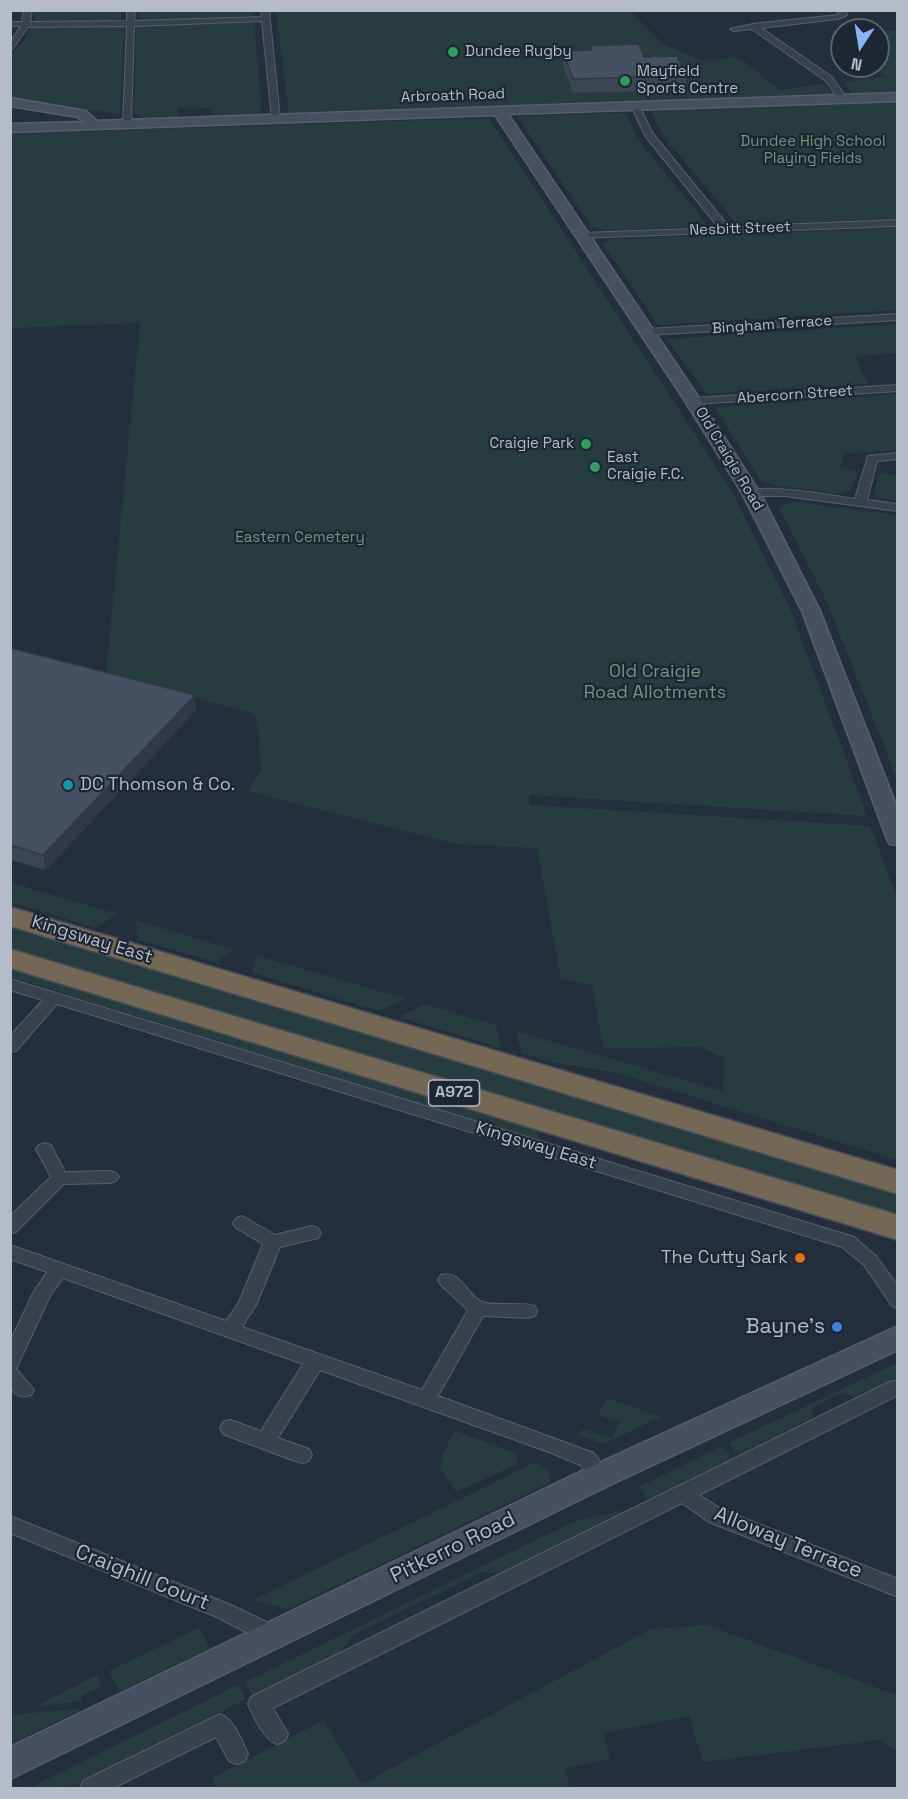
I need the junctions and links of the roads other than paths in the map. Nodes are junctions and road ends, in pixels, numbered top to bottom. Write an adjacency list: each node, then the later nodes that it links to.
1 (28, 10): 7 (street)
2 (130, 10): 5 (street)
3 (841, 10): 8 (street)
4 (265, 15): 5 (street); 17 (street)
5 (130, 23): 7 (street); 18 (street)
6 (10, 24): 7 (street)
7 (26, 24): 10 (street)
8 (753, 26): 9 (street); 12 (street)
9 (734, 29)
10 (10, 50)
11 (897, 97): 12 (street, Arbroath Road)
12 (843, 99): 14 (street, Arbroath Road)
13 (10, 102): 19 (street)
14 (635, 106): 15 (street, Arbroath Road); 23 (street)
15 (499, 111): 17 (street, Arbroath Road); 24 (street, Old Craigie Road)
16 (10, 112): 20 (street)
17 (276, 119): 18 (street, Arbroath Road)
18 (127, 124): 19 (street, Arbroath Road)
19 (92, 125): 20 (street, Arbroath Road)
20 (49, 127): 21 (street, Arbroath Road)
21 (10, 128)
22 (897, 223): 23 (street, Nesbitt Street)
23 (726, 230): 24 (street, Nesbitt Street)
24 (582, 236): 26 (street, Old Craigie Road)
25 (897, 317): 26 (street, Bingham Terrace)
26 (647, 332): 28 (street, Old Craigie Road)
27 (897, 388): 28 (street, Abercorn Street)
28 (693, 401): 30 (street, Old Craigie Road)
29 (897, 456): 31 (street)
30 (751, 493): 31 (street); 33 (street, Old Craigie Road)
31 (860, 503): 32 (street)
32 (897, 508)
33 (897, 839)
34 (10, 916): 42 (highway, Kingsway East / A972)
35 (10, 958): 45 (highway, Kingsway East / A972)
36 (10, 984): 37 (street, Kingsway East)
37 (54, 997): 38 (street); 51 (street, Kingsway East)
38 (10, 1047)
39 (45, 1149): 40 (street)
40 (60, 1178): 41 (street); 44 (street)
41 (110, 1178)
42 (897, 1182)
43 (242, 1223): 47 (street)
44 (10, 1227)
45 (897, 1228)
46 (312, 1233): 47 (street)
47 (273, 1242): 54 (street)
48 (10, 1252): 49 (street)
49 (59, 1270): 54 (street); 57 (street)
50 (447, 1280): 52 (street)
51 (897, 1301)
52 (478, 1309): 53 (street); 61 (street)
53 (528, 1311)
54 (229, 1331): 56 (street)
55 (897, 1337): 65 (street, Pitkerro Road)
56 (315, 1361): 61 (street); 63 (street)
57 (10, 1364)
58 (10, 1375): 60 (street)
59 (896, 1387): 66 (street)
60 (24, 1390)
61 (426, 1400): 65 (street)
62 (230, 1428): 63 (street)
63 (265, 1441): 64 (street)
64 (302, 1455)
65 (600, 1476): 69 (street, Pitkerro Road)
66 (684, 1492): 68 (street, Alloway Terrace); 70 (street)
67 (10, 1524): 69 (street, Craighill Court)
68 (897, 1588)
69 (272, 1635): 72 (street, Pitkerro Road)
70 (277, 1734)
71 (237, 1754): 73 (street)
72 (10, 1764)
73 (91, 1788)

